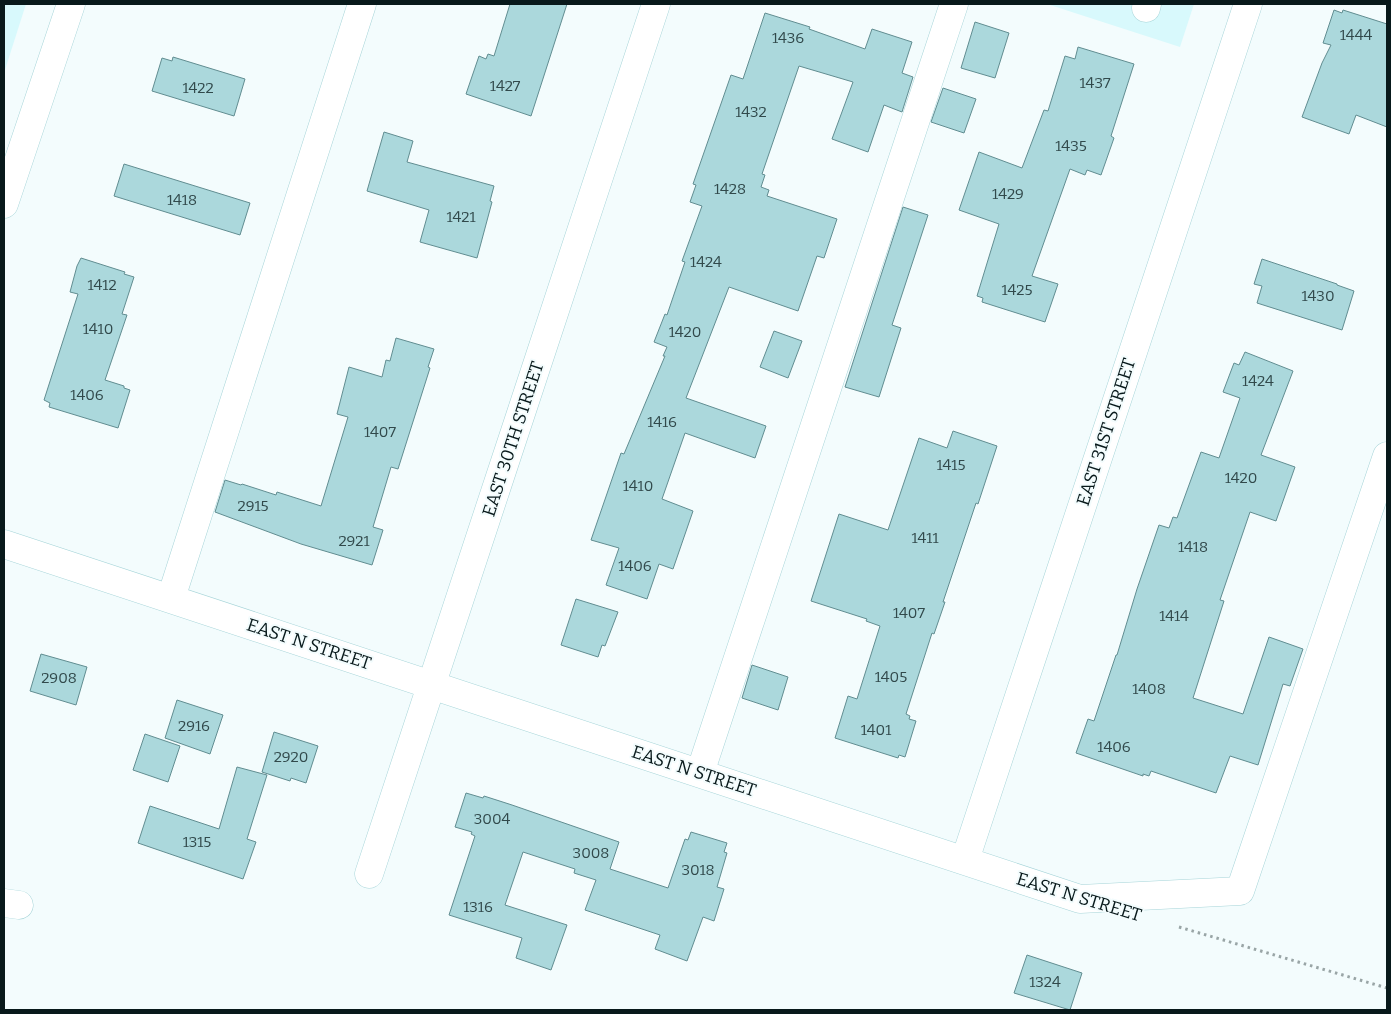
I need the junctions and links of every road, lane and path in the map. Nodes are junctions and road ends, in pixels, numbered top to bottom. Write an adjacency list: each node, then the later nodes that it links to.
1 (71, 4): 6 (street)
2 (362, 4): 9 (street)
3 (656, 4): 10 (street, EAST 30TH STREET)
4 (954, 4): 11 (street)
5 (1248, 4): 12 (street, EAST 31ST STREET)
6 (4, 204)
7 (1387, 456): 12 (street, EAST N STREET)
8 (4, 544): 9 (street, EAST N STREET)
9 (171, 598): 10 (street, EAST N STREET)
10 (431, 684): 11 (street, EAST N STREET); 13 (street, EAST 30TH STREET)
11 (700, 773): 12 (street, EAST N STREET)
12 (965, 860)
13 (369, 874)
14 (1176, 926): 15 (path)
15 (1387, 988)

